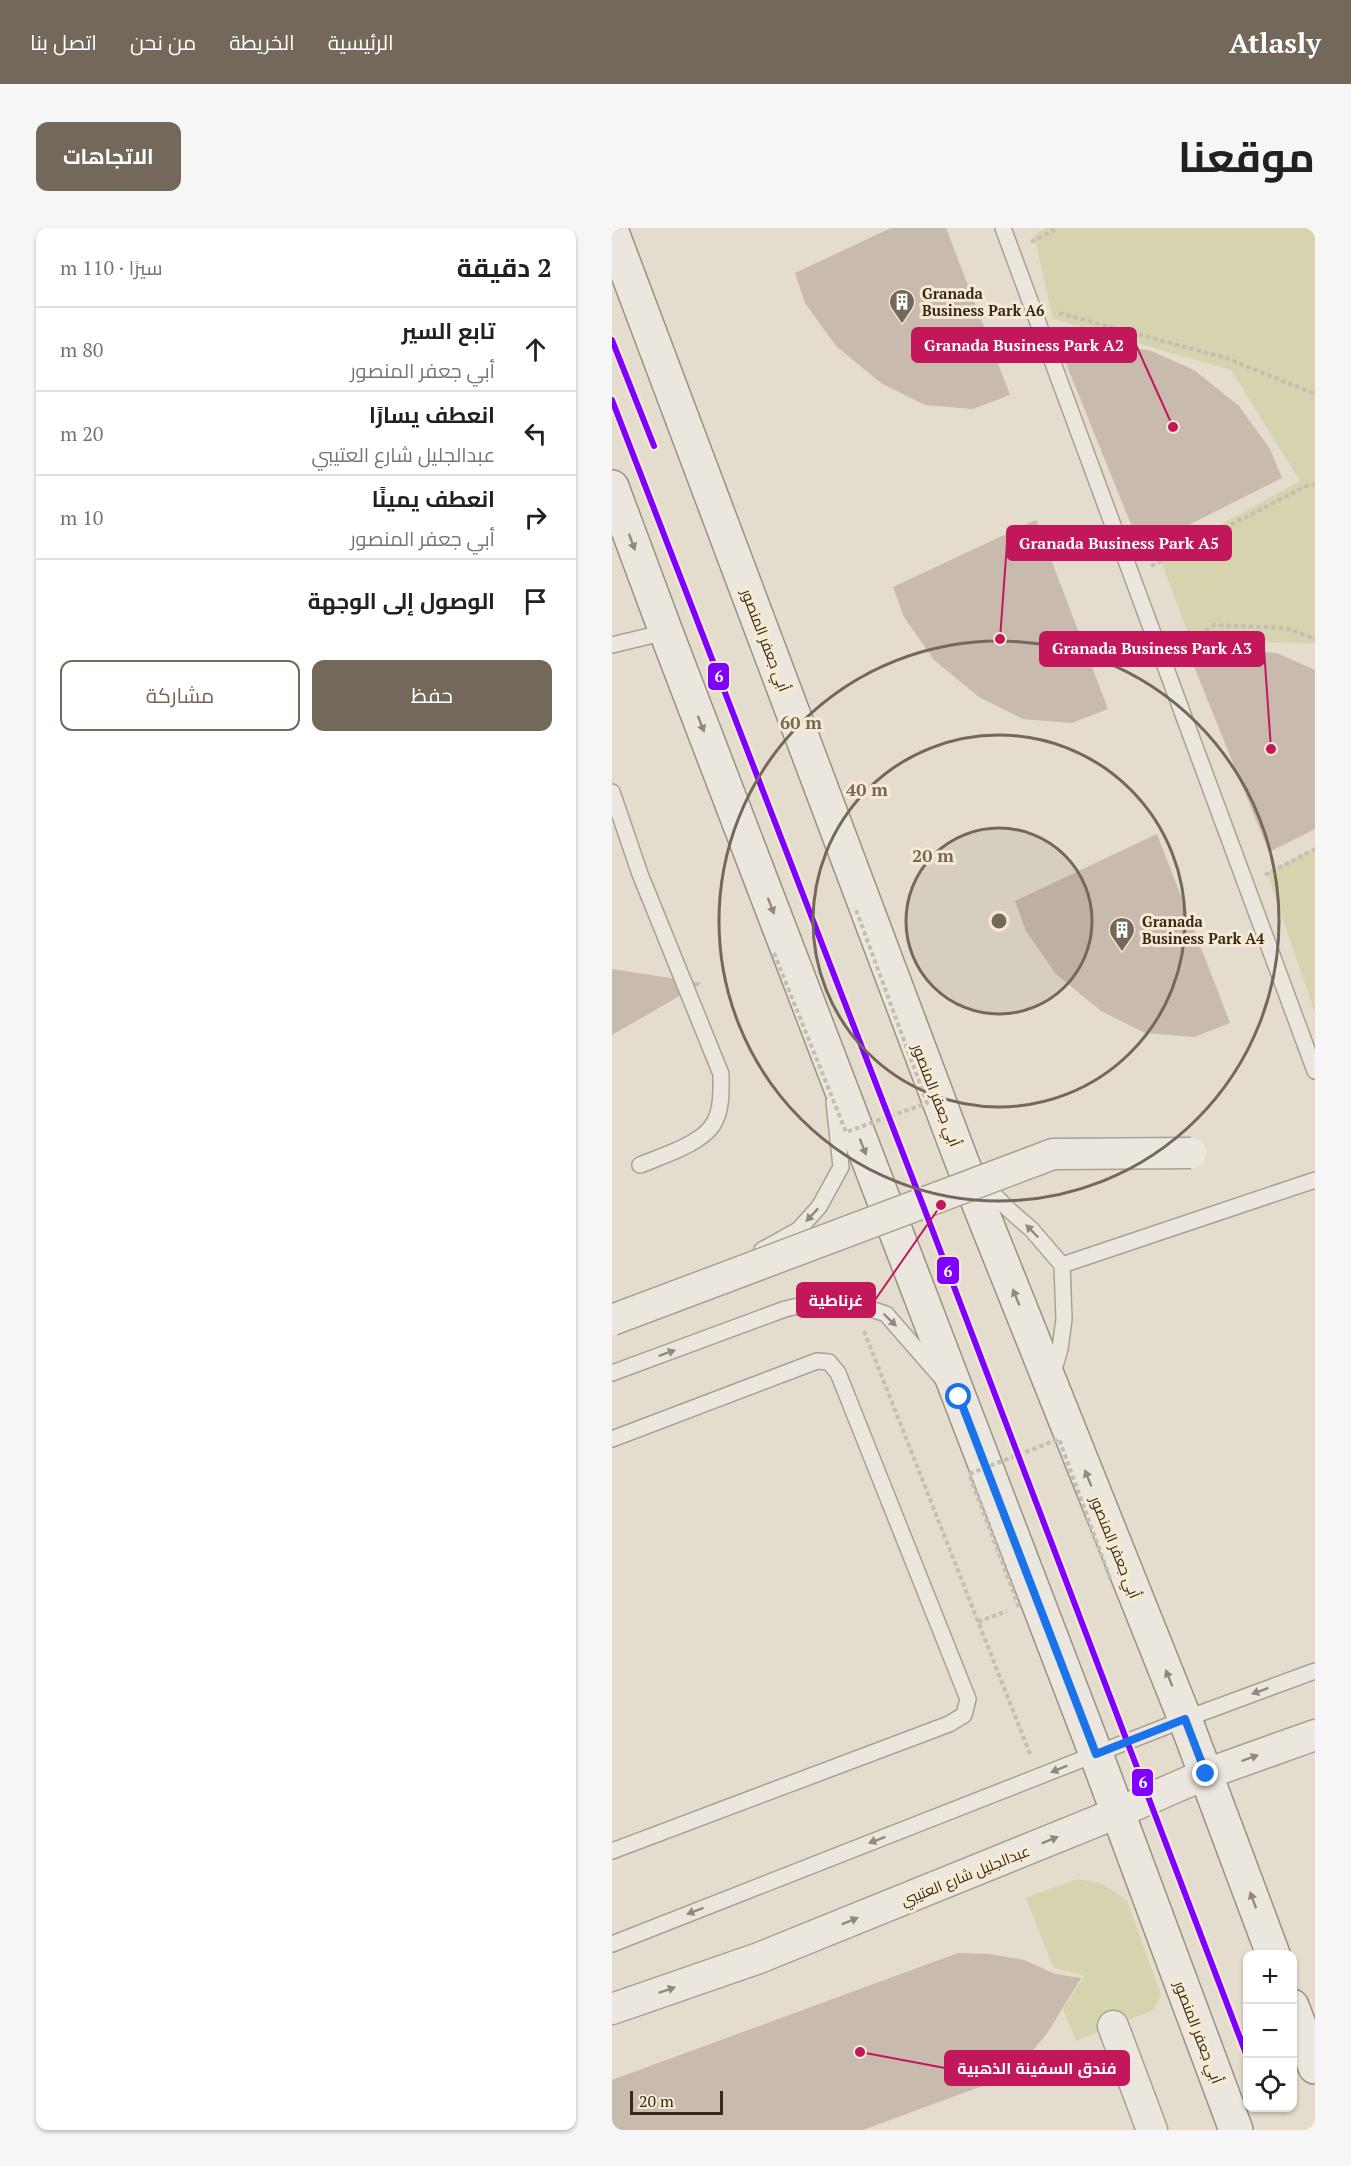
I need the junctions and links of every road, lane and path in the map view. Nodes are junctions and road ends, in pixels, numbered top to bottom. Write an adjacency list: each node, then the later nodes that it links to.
1 (1003, 228): 3 (lane)
2 (612, 232): 20 (street, أبي جعفر المنصور)
3 (1031, 306): 4 (path); 7 (lane)
4 (1315, 394)
5 (1315, 484): 7 (path)
6 (612, 487): 8 (street, أبي جعفر المنصور, one-way to 8)
7 (1131, 576): 11 (lane)
8 (666, 632): 10 (lane); 17 (street, أبي جعفر المنصور, one-way to 17)
9 (1315, 639): 11 (path)
10 (612, 645)
11 (1163, 660): 14 (lane)
12 (612, 792): 21 (lane)
13 (1315, 849): 14 (path)
14 (1246, 885): 18 (lane)
15 (855, 906): 16 (path, bridge)
16 (774, 953)
17 (830, 1060): 25 (lane, one-way to 25); 29 (street, أبي جعفر المنصور, one-way to 29)
18 (1315, 1071)
19 (1191, 1153): 26 (street, bridge)
20 (962, 1162): 23 (lane, one-way to 20); 28 (street, أبي جعفر المنصور, one-way to 20)
21 (640, 1165)
22 (1315, 1180): 23 (lane)
23 (1062, 1265): 28 (lane)
24 (853, 1303): 27 (lane, one-way to 24); 29 (lane, one-way to 29); 32 (path)
25 (612, 1307)
26 (612, 1320)
27 (612, 1373)
28 (1050, 1382): 34 (street, أبي جعفر المنصور, one-way to 28)
29 (959, 1397): 36 (street, أبي جعفر المنصور)
30 (612, 1439): 40 (lane)
31 (1110, 1578): 32 (path, bridge)
32 (978, 1622): 38 (path)
33 (1315, 1671): 34 (lane, one-way to 34)
34 (1185, 1719): 36 (lane); 37 (street, أبي جعفر المنصور)
35 (1315, 1735): 37 (street, عبدالجليل شارع العتيبي, one-way to 35)
36 (1096, 1754): 38 (lane, one-way to 38); 39 (street, أبي جعفر المنصور)
37 (1206, 1774): 39 (street, عبدالجليل شارع العتيبي); 42 (street, أبي جعفر المنصور, one-way to 37)
38 (1039, 1776): 41 (lane, one-way to 41)
39 (1117, 1813): 43 (street, عبدالجليل شارع العتيبي, one-way to 39); 48 (street, أبي جعفر المنصور)
40 (612, 1851)
41 (612, 1944)
42 (1272, 1950)
43 (612, 2009)
44 (1297, 2017): 46 (street)
45 (1113, 2026): 47 (street)
46 (1315, 2067)
47 (1152, 2130)
48 (1236, 2130)

